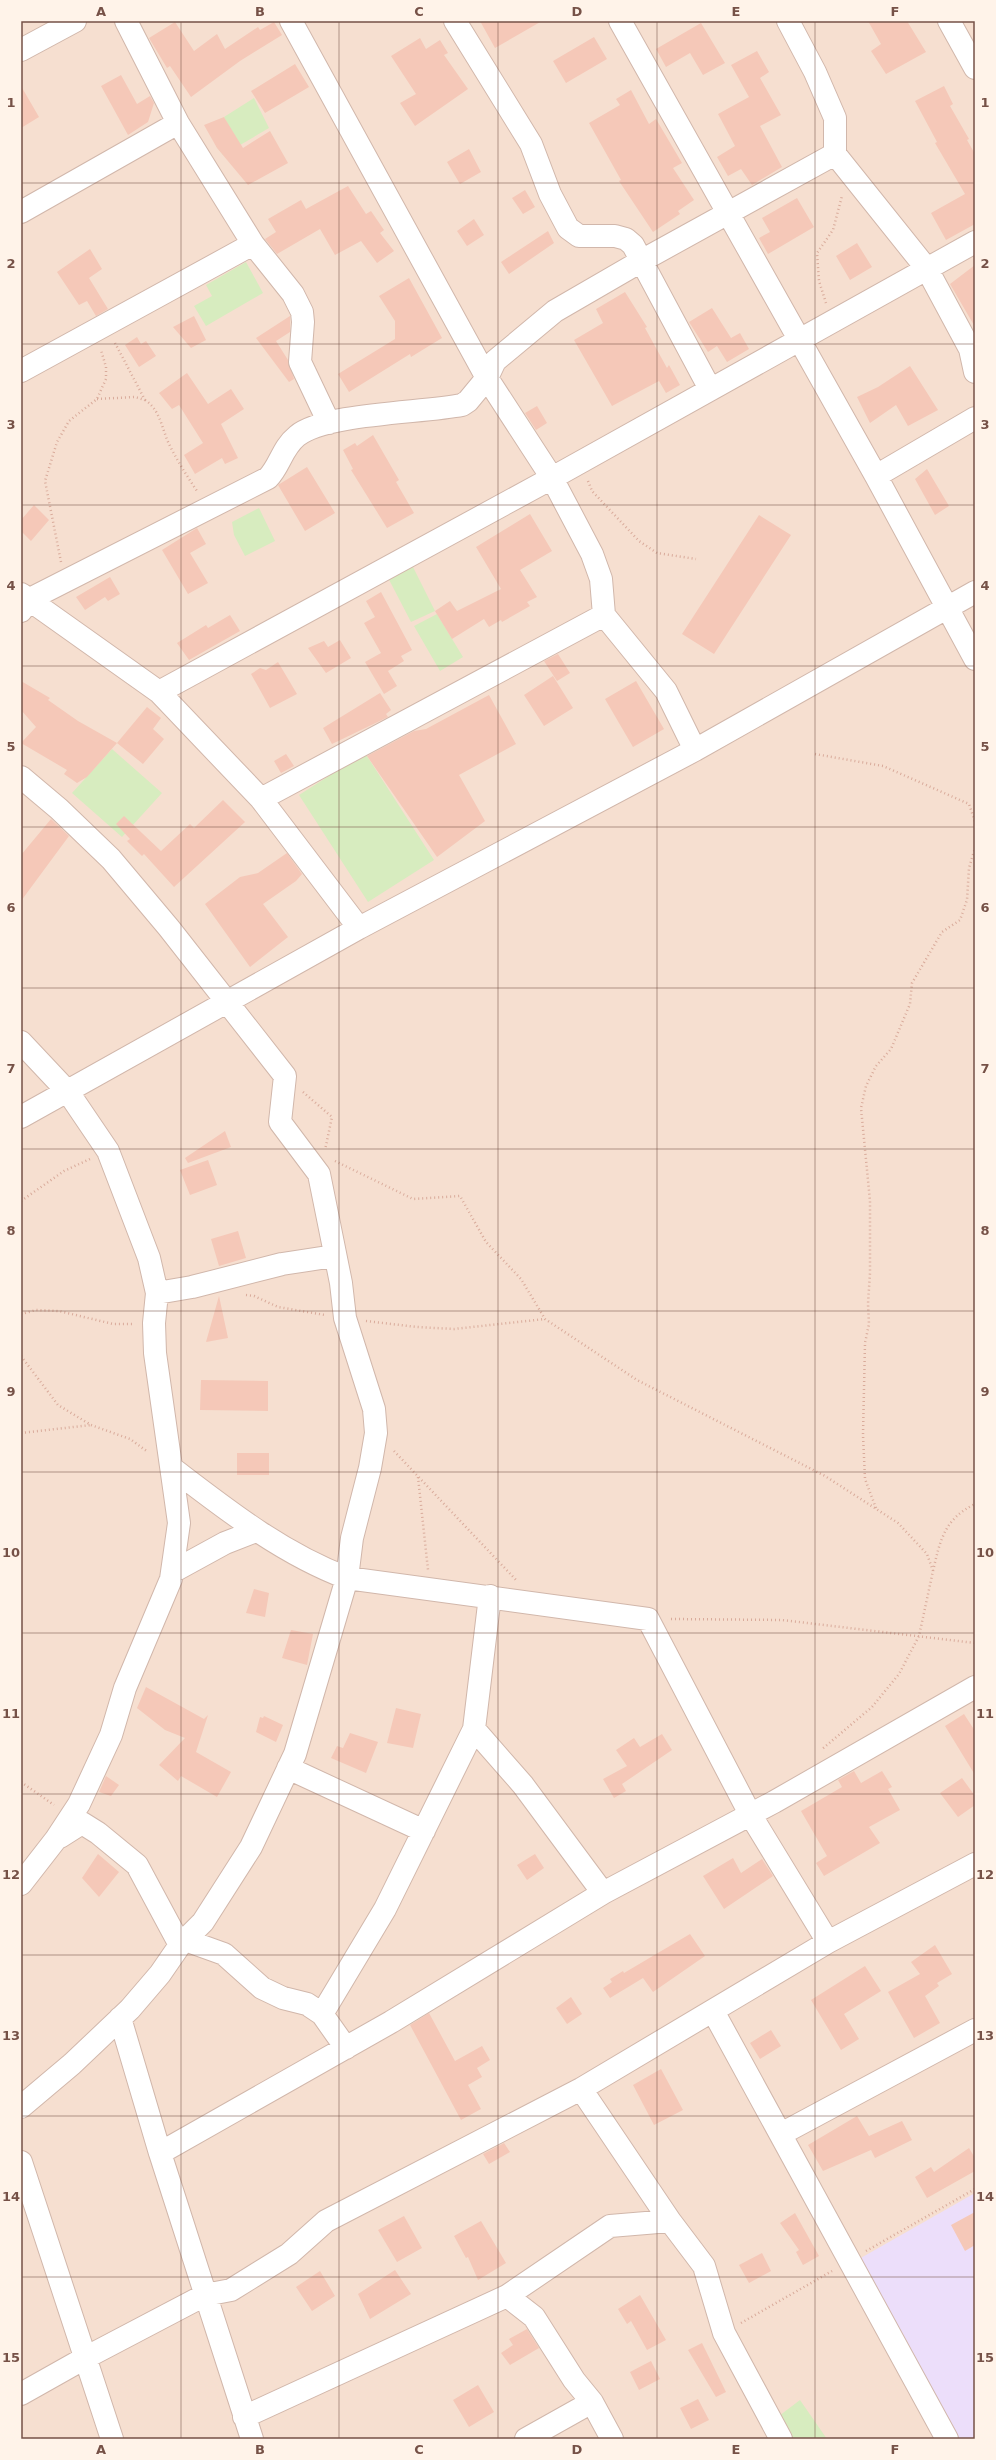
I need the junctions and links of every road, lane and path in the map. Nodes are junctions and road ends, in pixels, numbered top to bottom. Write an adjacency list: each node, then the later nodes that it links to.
1 (75, 21): 8 (street)
2 (126, 21): 10 (street)
3 (291, 21): 25 (street)
4 (455, 21): 17 (street)
5 (620, 21): 14 (street)
6 (788, 21): 11 (street)
7 (949, 21): 9 (street)
8 (21, 50)
9 (975, 67)
10 (178, 123): 13 (street); 16 (street)
11 (835, 154): 14 (street); 18 (street)
12 (841, 191): 19 (path)
13 (21, 212)
14 (727, 214): 17 (street); 21 (street)
15 (975, 242): 18 (street)
16 (253, 244): 20 (street); 30 (street)
17 (643, 260): 25 (street); 26 (street)
18 (927, 269): 19 (street); 22 (street)
19 (832, 320): 21 (street)
20 (97, 329): 23 (street); 27 (path); 28 (path)
21 (798, 340): 26 (street); 32 (street)
22 (972, 349): 24 (street)
23 (21, 371)
24 (975, 372)
25 (487, 378): 30 (street); 33 (street)
26 (710, 389): 31 (street)
27 (97, 399): 28 (path); 36 (path)
28 (146, 400): 34 (path)
29 (975, 418): 32 (street)
30 (329, 423): 34 (street)
31 (584, 459): 33 (street); 35 (path)
32 (876, 476): 39 (street)
33 (552, 478): 40 (street); 42 (street)
34 (208, 509): 36 (street)
35 (696, 559)
36 (66, 581): 38 (street)
37 (975, 592): 39 (street)
38 (24, 602): 42 (street)
39 (946, 607): 41 (street); 43 (street)
40 (604, 615): 43 (street); 46 (street)
41 (975, 659)
42 (159, 692): 46 (street)
43 (695, 750): 49 (street)
44 (814, 754): 47 (path)
45 (21, 777): 50 (street)
46 (261, 799): 49 (street)
47 (975, 822)
48 (975, 848): 73 (path)
49 (359, 928): 50 (street)
50 (227, 1004): 52 (street); 53 (street)
51 (21, 1042): 53 (street)
52 (285, 1076): 56 (path); 59 (street)
53 (68, 1092): 54 (street); 55 (street)
54 (21, 1117)
55 (108, 1151): 58 (path); 60 (street)
56 (325, 1154)
57 (330, 1157): 64 (path)
58 (21, 1201)
59 (334, 1256): 60 (street); 63 (street)
60 (157, 1294): 65 (street)
61 (239, 1295): 63 (path)
62 (21, 1314): 65 (path)
63 (344, 1318): 64 (path); 69 (street)
64 (545, 1319): 73 (path)
65 (154, 1323): 70 (street)
66 (21, 1356): 67 (path)
67 (91, 1425): 68 (path); 70 (path)
68 (21, 1433)
69 (376, 1433): 71 (path); 77 (street)
70 (172, 1468): 74 (street); 76 (street)
71 (418, 1477): 78 (path); 80 (path)
72 (975, 1504): 75 (path)
73 (876, 1509): 75 (path)
74 (256, 1531): 76 (street); 77 (street)
75 (933, 1571): 82 (path)
76 (172, 1572): 90 (street)
77 (347, 1578): 78 (street); 87 (street)
78 (430, 1588): 79 (street)
79 (490, 1596): 80 (street); 85 (street)
80 (538, 1603): 81 (street)
81 (648, 1619): 82 (path); 89 (street)
82 (919, 1636): 83 (path); 86 (path)
83 (975, 1643)
84 (975, 1687): 89 (street)
85 (474, 1729): 91 (street); 95 (street)
86 (820, 1752)
87 (288, 1768): 91 (street); 97 (street)
88 (21, 1782): 90 (path)
89 (750, 1814): 95 (street); 96 (street)
90 (71, 1816): 92 (street)
91 (424, 1831): 99 (street)
92 (56, 1839): 94 (street); 97 (street)
93 (975, 1864): 96 (street)
94 (21, 1884)
95 (603, 1893): 102 (street)
96 (828, 1942): 98 (street)
97 (182, 1943): 99 (street); 100 (street)
98 (713, 2011): 103 (street); 105 (street)
99 (322, 2014): 102 (street)
100 (120, 2018): 104 (street); 106 (street)
101 (975, 2030): 105 (street)
102 (346, 2048): 106 (street)
103 (581, 2089): 108 (street); 109 (street)
104 (21, 2107)
105 (781, 2134): 120 (street)
106 (160, 2153): 109 (street)
107 (21, 2162): 111 (street)
108 (670, 2221): 110 (street); 119 (street)
109 (206, 2295): 111 (street); 114 (street)
110 (507, 2296): 113 (street); 114 (street)
111 (85, 2358): 112 (street); 115 (street)
112 (21, 2394)
113 (592, 2402): 117 (street); 118 (street)
114 (244, 2417): 116 (street)
115 (112, 2439)
116 (252, 2439)
117 (526, 2439)
118 (612, 2439)
119 (781, 2439)
120 (947, 2439)

